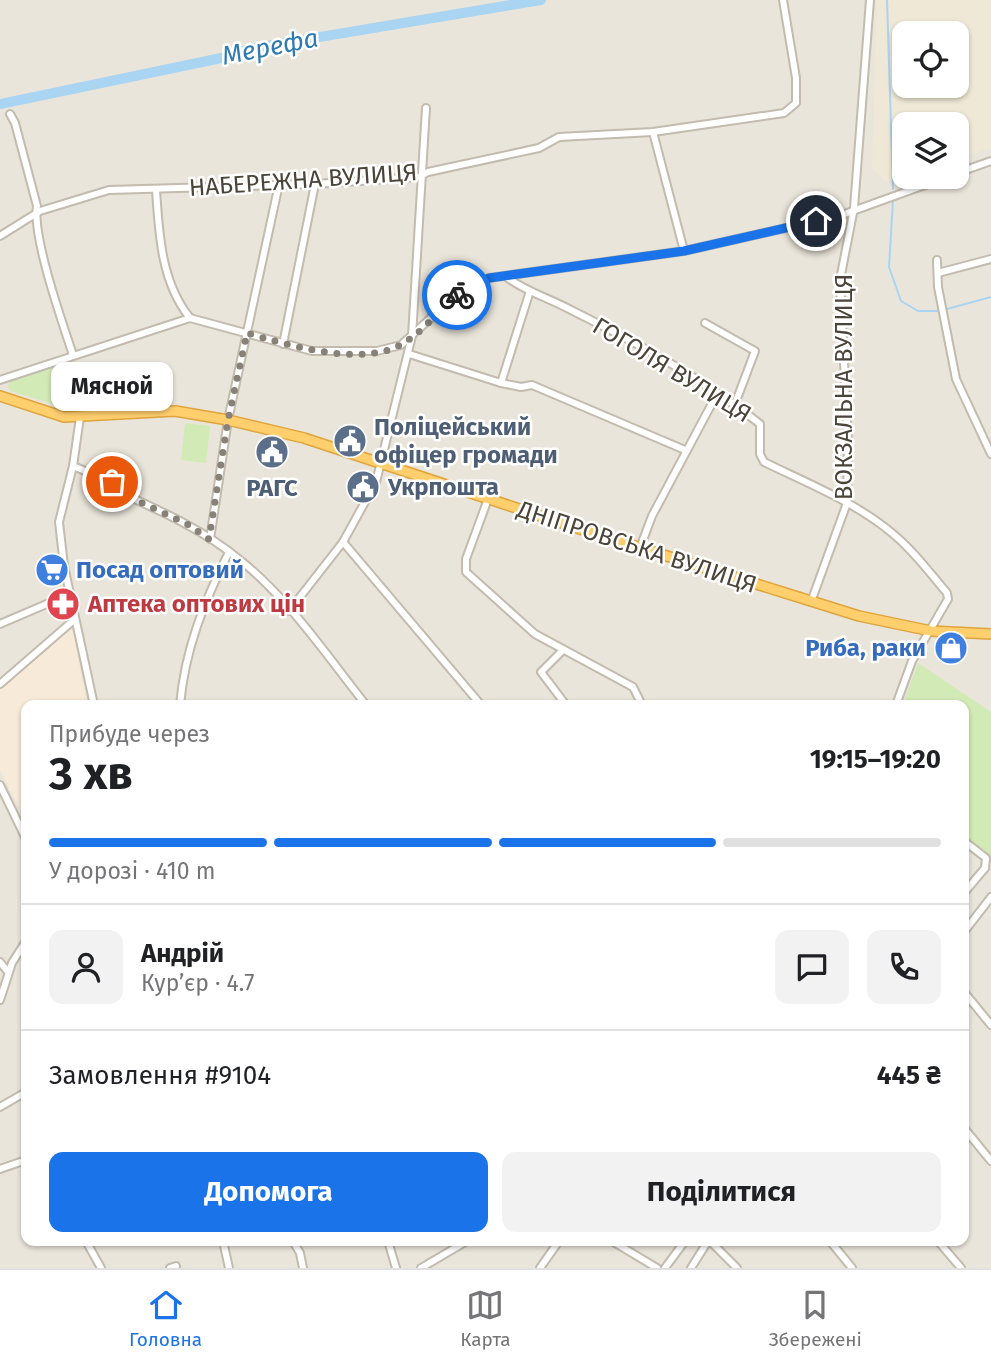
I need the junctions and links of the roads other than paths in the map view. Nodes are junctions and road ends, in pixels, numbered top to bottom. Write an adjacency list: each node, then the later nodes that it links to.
1 (783, 0): 5 (street, НАБЕРЕЖНА ВУЛИЦЯ)
2 (870, 0): 13 (street, ВОКЗАЛЬНА ВУЛИЦЯ)
3 (426, 108): 8 (street)
4 (10, 114): 14 (street)
5 (653, 132): 8 (street, НАБЕРЕЖНА ВУЛИЦЯ); 16 (street)
6 (991, 161): 7 (street)
7 (969, 169)
8 (419, 177): 10 (street, НАБЕРЕЖНА ВУЛИЦЯ); 25 (street)
9 (279, 184): 10 (street, НАБЕРЕЖНА ВУЛИЦЯ); 12 (street, НАБЕРЕЖНА ВУЛИЦЯ); 24 (street)
10 (315, 184): 26 (street)
11 (911, 189): 13 (street)
12 (156, 190): 14 (street, НАБЕРЕЖНА ВУЛИЦЯ); 22 (street)
13 (854, 208): 16 (street); 41 (street, ВОКЗАЛЬНА ВУЛИЦЯ)
14 (35, 216): 15 (street, НАБЕРЕЖНА ВУЛИЦЯ); 28 (street)
15 (0, 236)
16 (684, 251): 20 (street)
17 (937, 260): 19 (street)
18 (991, 260): 19 (street)
19 (939, 273): 37 (street)
20 (505, 276): 21 (street, ГОГОЛЯ ВУЛИЦЯ); 25 (street)
21 (528, 293): 30 (street); 31 (street, ГОГОЛЯ ВУЛИЦЯ)
22 (190, 318): 24 (street); 28 (street)
23 (705, 323): 33 (street)
24 (247, 333): 26 (street); 35 (street)
25 (412, 336): 26 (street); 27 (street)
26 (283, 344)
27 (409, 354): 30 (street); 38 (street)
28 (73, 355): 29 (street)
29 (0, 380)
30 (501, 383): 36 (street)
31 (717, 394): 33 (street, ГОГОЛЯ ВУЛИЦЯ); 36 (street)
32 (0, 396): 34 (highway, ДНІПРОВСЬКА ВУЛИЦЯ)
33 (734, 404): 41 (street, ГОГОЛЯ ВУЛИЦЯ)
34 (80, 417): 35 (highway, ДНІПРОВСЬКА ВУЛИЦЯ); 39 (street)
35 (228, 420): 38 (highway, ДНІПРОВСЬКА ВУЛИЦЯ); 42 (street)
36 (685, 450): 44 (street)
37 (991, 454)
38 (381, 464): 40 (highway, ДНІПРОВСЬКА ВУЛИЦЯ); 43 (street)
39 (73, 466): 42 (street); 46 (street)
40 (488, 499): 44 (highway, ДНІПРОВСЬКА ВУЛИЦЯ); 53 (street)
41 (847, 503): 47 (street, ВОКЗАЛЬНА ВУЛИЦЯ); 51 (street)
42 (209, 539): 45 (street)
43 (343, 542): 48 (street); 58 (street)
44 (639, 548): 47 (highway, ДНІПРОВСЬКА ВУЛИЦЯ)
45 (229, 552): 48 (street); 56 (street)
46 (70, 594): 49 (street); 50 (street)
47 (811, 602): 51 (highway, ДНІПРОВСЬКА ВУЛИЦЯ)
48 (289, 611): 57 (street)
49 (75, 619): 54 (street); 55 (street)
50 (0, 624)
51 (931, 631): 52 (highway, ДНІПРОВСЬКА ВУЛИЦЯ); 61 (street)
52 (991, 634)
53 (562, 651): 59 (street); 60 (street)
54 (0, 684)
55 (93, 700)
56 (181, 700)
57 (362, 700)
58 (477, 700)
59 (562, 700)
60 (640, 700)
61 (898, 700)
62 (0, 785): 63 (street)
63 (21, 829)
64 (969, 844): 65 (street)
65 (989, 857): 66 (street)
66 (985, 868): 67 (street); 68 (street)
67 (991, 876)
68 (969, 887)
69 (991, 897): 70 (street)
70 (969, 926)
71 (21, 950): 73 (street)
72 (0, 962): 73 (street)
73 (8, 972): 75 (street)
74 (969, 998): 76 (street)
75 (0, 1000)
76 (991, 1025)
77 (21, 1096): 78 (street)
78 (0, 1107)
79 (969, 1134): 80 (street)
80 (991, 1161)
81 (21, 1162): 82 (street)
82 (0, 1168)
83 (89, 1246): 95 (street)
84 (224, 1246): 96 (street)
85 (296, 1246): 97 (street)
86 (389, 1246): 98 (street)
87 (458, 1246): 99 (street)
88 (555, 1246): 100 (street)
89 (620, 1246): 101 (street)
90 (681, 1246): 102 (street)
91 (706, 1246): 103 (street)
92 (714, 1246): 104 (street)
93 (834, 1246): 105 (street)
94 (942, 1246): 106 (street)
95 (101, 1268)
96 (229, 1268)
97 (303, 1268)
98 (396, 1268)
99 (421, 1268)
100 (540, 1268)
101 (657, 1268)
102 (665, 1268)
103 (691, 1268)
104 (737, 1268)
105 (852, 1268)
106 (961, 1268)

